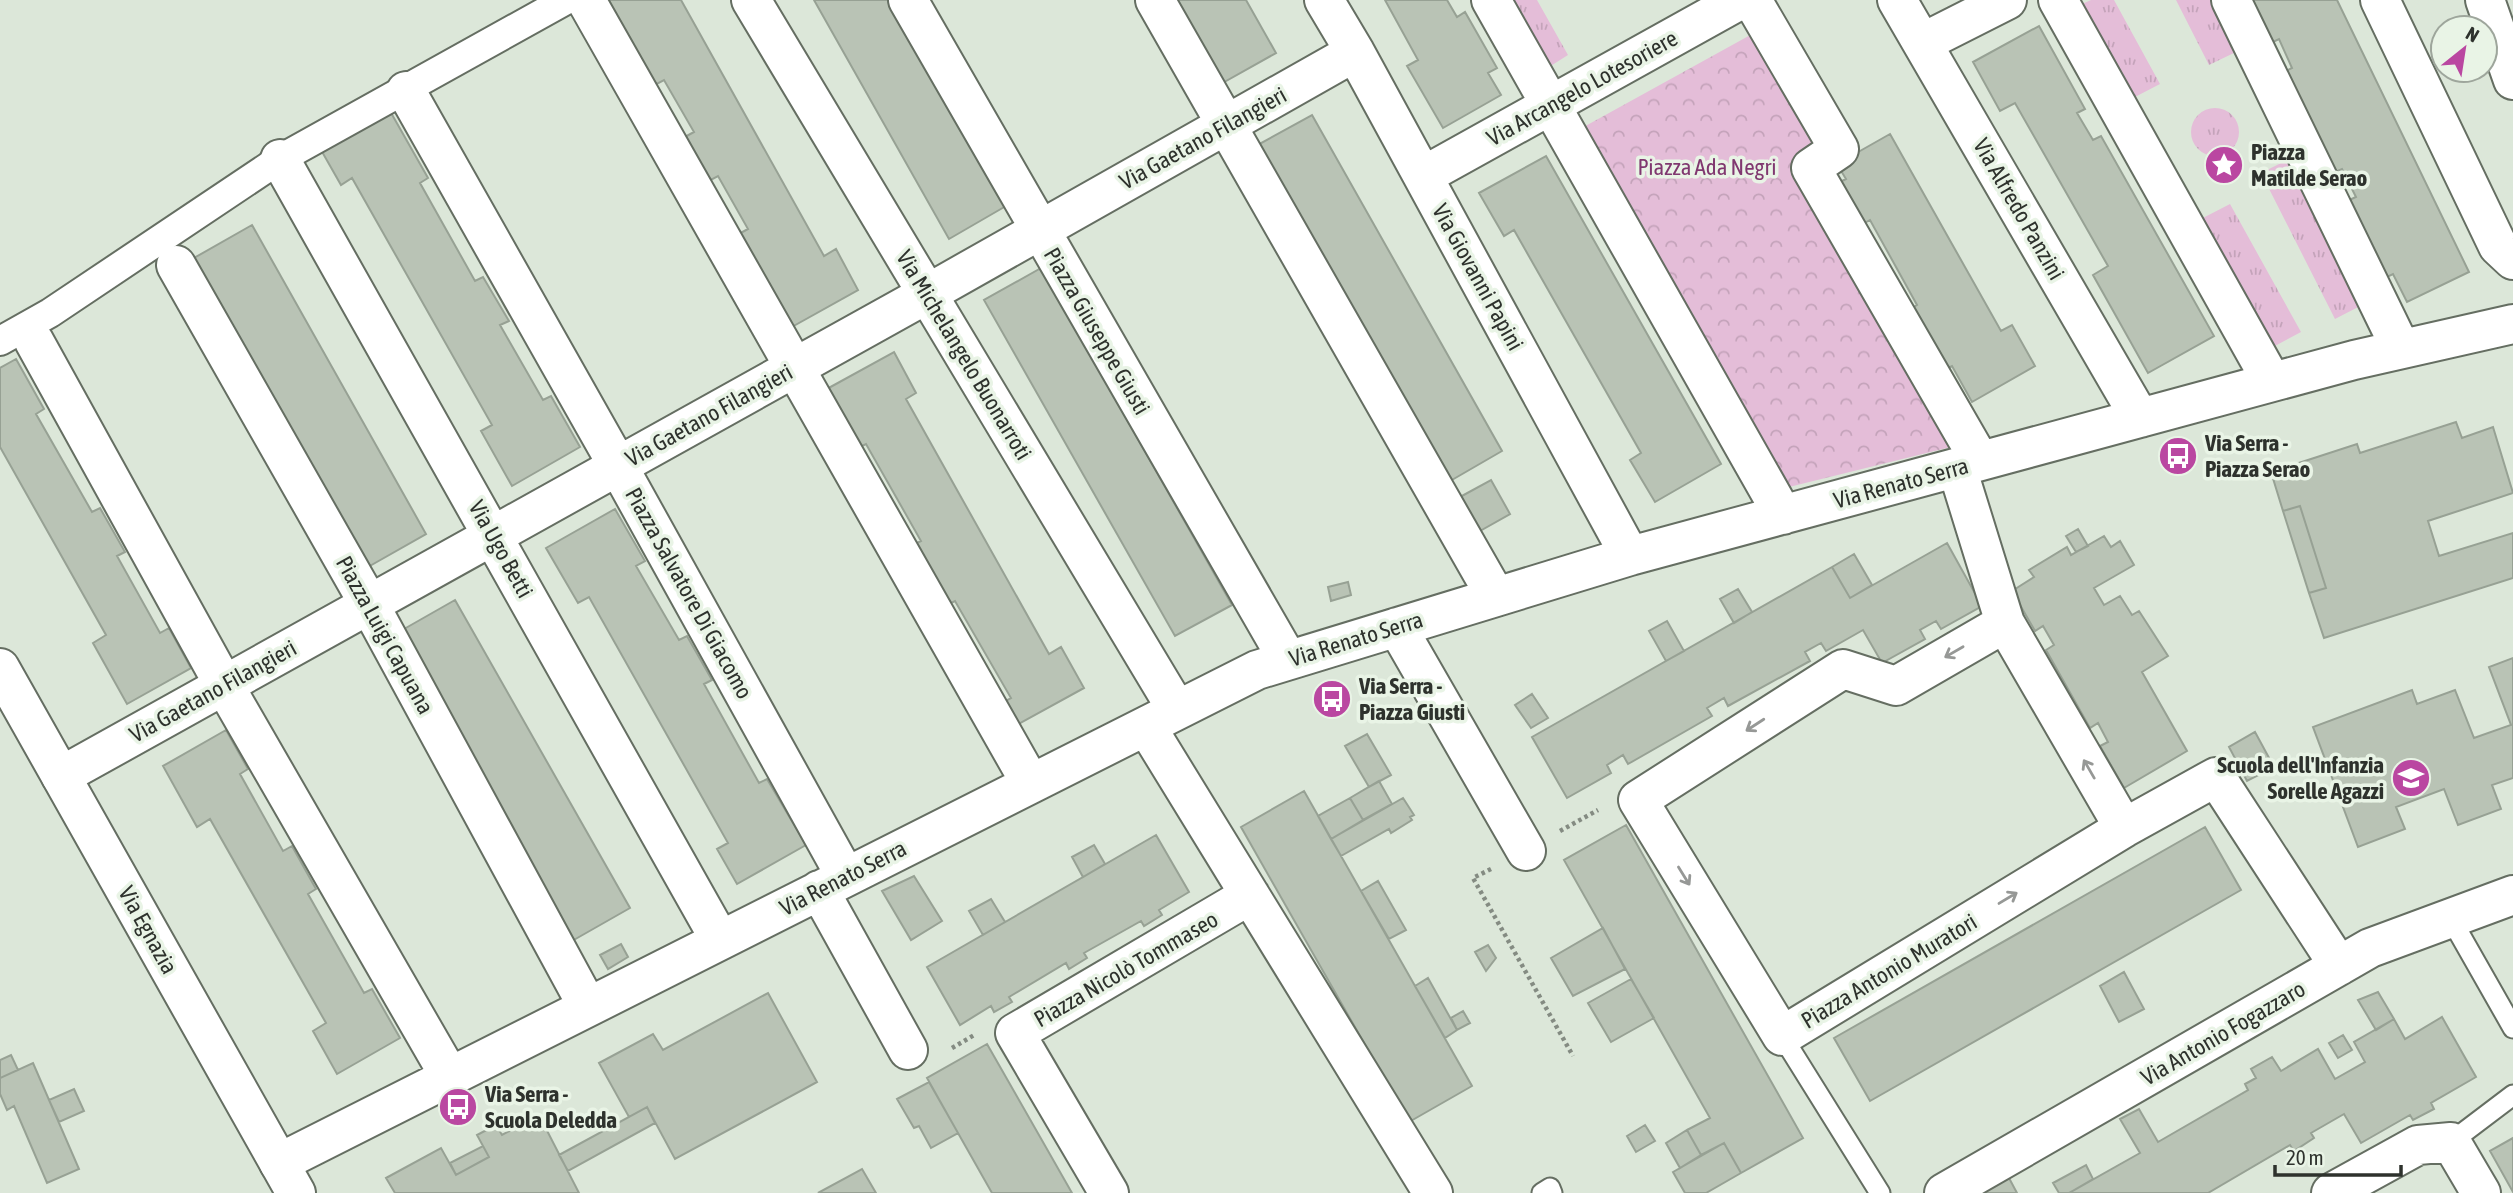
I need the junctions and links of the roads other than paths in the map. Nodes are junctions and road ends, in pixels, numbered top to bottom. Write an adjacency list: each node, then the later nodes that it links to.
1 (751, 0): 25 (street, Via Michelangelo Buonarroti)
2 (908, 0): 22 (street, Piazza Giuseppe Giusti)
3 (1155, 0): 19 (street)
4 (1324, 0): 15 (street, Via Giovanni Papini)
5 (1492, 0): 18 (street)
6 (1897, 0): 14 (street, Via Alfredo Panzini)
7 (2007, 0): 14 (street)
8 (2058, 0): 30 (street)
9 (2231, 0): 28 (street)
10 (2380, 0): 23 (street)
11 (2485, 0): 16 (street)
12 (577, 1): 17 (street); 29 (street)
13 (1733, 2): 18 (street, Via Arcangelo Lotesoriere); 32 (street)
14 (1922, 43): 31 (street, Via Alfredo Panzini)
15 (1355, 52): 19 (street, Via Gaetano Filangieri); 21 (street, Via Giovanni Papini)
16 (2513, 79)
17 (406, 91): 20 (street); 33 (street, Piazza Salvatore Di Giacomo)
18 (1552, 105): 21 (street, Via Arcangelo Lotesoriere); 34 (street)
19 (1227, 125): 22 (street, Via Gaetano Filangieri); 37 (street)
20 (280, 159): 27 (street); 35 (street, Via Ugo Betti)
21 (1423, 176): 36 (street, Via Giovanni Papini)
22 (1039, 231): 25 (street, Via Gaetano Filangieri); 41 (street, Piazza Giuseppe Giusti)
23 (2513, 260)
24 (176, 265): 38 (street, Piazza Luigi Capuana)
25 (927, 294): 29 (street, Via Gaetano Filangieri); 44 (street, Via Michelangelo Buonarroti)
26 (2513, 324): 28 (street, Via Renato Serra)
27 (17, 341): 43 (street)
28 (2401, 349): 30 (street, Via Renato Serra)
29 (795, 367): 33 (street, Via Gaetano Filangieri); 46 (street)
30 (2272, 382): 31 (street, Via Renato Serra)
31 (2140, 418): 32 (street, Via Renato Serra)
32 (1969, 464): 34 (street, Via Renato Serra); 39 (street)
33 (618, 466): 35 (street, Via Gaetano Filangieri); 49 (street, Piazza Salvatore Di Giacomo)
34 (1783, 515): 36 (street, Via Renato Serra)
35 (494, 535): 38 (street, Via Gaetano Filangieri); 53 (street, Via Ugo Betti)
36 (1630, 556): 37 (street, Via Renato Serra)
37 (1496, 597): 40 (street, Via Renato Serra)
38 (369, 604): 43 (street, Via Gaetano Filangieri); 55 (street, Piazza Luigi Capuana)
39 (2005, 623): 47 (street, one-way to 39); 57 (street, Piazza Antonio Muratori, one-way to 57)
40 (1397, 626): 41 (street, Via Renato Serra); 48 (street)
41 (1288, 660): 44 (street, Via Renato Serra)
42 (0, 668): 45 (street, Via Egnazia)
43 (224, 685): 45 (street, Via Gaetano Filangieri); 59 (street)
44 (1161, 718): 46 (street, Via Renato Serra); 50 (street)
45 (61, 776): 62 (street, Via Egnazia)
46 (1031, 784): 49 (street, Via Renato Serra)
47 (2124, 828): 54 (street, Piazza Antonio Muratori); 57 (street, Piazza Antonio Muratori, one-way to 47)
48 (1526, 850)
49 (833, 883): 53 (street, Via Renato Serra); 58 (street, Piazza Salvatore Di Giacomo)
50 (1250, 895): 63 (street, Piazza Nicolò Tommaseo); 64 (street)
51 (2513, 895): 52 (street, Via Antonio Fogazzaro)
52 (2451, 919): 54 (street, Via Antonio Fogazzaro); 56 (lane)
53 (720, 940): 55 (street, Via Renato Serra)
54 (2339, 966): 68 (street, Via Antonio Fogazzaro)
55 (588, 1007): 59 (street, Via Renato Serra)
56 (2513, 1028)
57 (1782, 1036): 67 (lane)
58 (908, 1049)
59 (450, 1077): 62 (street, Via Renato Serra)
60 (2513, 1095): 61 (lane)
61 (2451, 1142): 69 (street); 70 (street)
62 (287, 1178)
63 (1109, 1193)
64 (1433, 1193)
65 (1542, 1193): 66 (lane)
66 (1552, 1193)
67 (1880, 1193)
68 (1944, 1193)
69 (2331, 1193)
70 (2481, 1193)

